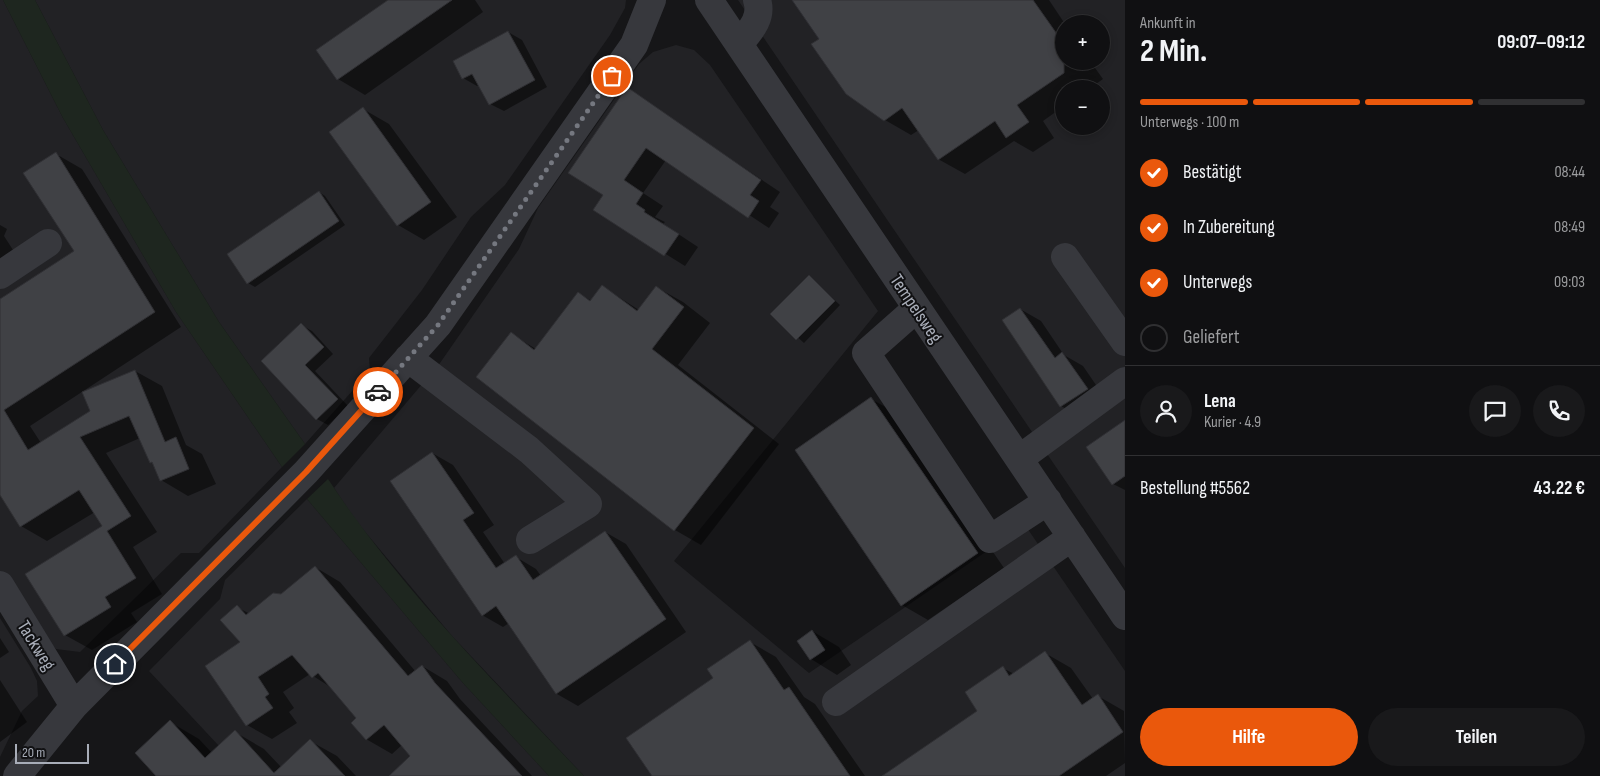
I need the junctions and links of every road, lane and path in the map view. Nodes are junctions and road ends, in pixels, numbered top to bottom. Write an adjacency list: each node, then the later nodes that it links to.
1 (652, 0): 10 (street)
2 (710, 0): 4 (street, Tempelsweg)
3 (757, 0): 4 (street)
4 (739, 44): 8 (street, Tempelsweg)
5 (48, 243): 7 (street)
6 (1065, 258): 9 (street)
7 (0, 276)
8 (917, 308): 12 (street, Tempelsweg); 13 (street)
9 (1125, 342)
10 (408, 358): 15 (street); 19 (street)
11 (1125, 381): 12 (street)
12 (1019, 459): 13 (street, Tempelsweg)
13 (1048, 501): 14 (street, Tempelsweg)
14 (1072, 537): 17 (street, Tempelsweg); 18 (street)
15 (530, 540)
16 (0, 585): 19 (street, Tackweg)
17 (1125, 616)
18 (836, 702)
19 (74, 706): 20 (street)
20 (17, 776)

